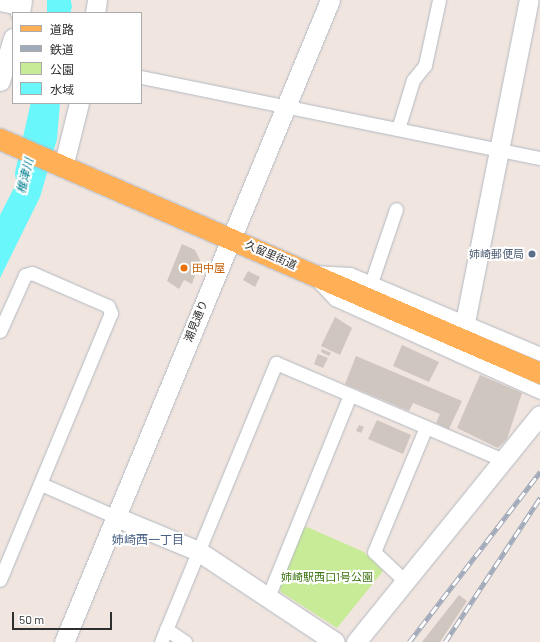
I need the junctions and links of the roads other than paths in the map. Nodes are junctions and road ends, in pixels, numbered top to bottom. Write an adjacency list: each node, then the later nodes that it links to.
1 (97, 0): 7 (street)
2 (330, 0): 12 (street, 潮見通り)
3 (439, 0): 13 (street)
4 (529, 0): 15 (street)
5 (0, 4): 6 (street)
6 (21, 7)
7 (95, 12)
8 (12, 41): 10 (street)
9 (142, 77): 12 (street)
10 (0, 81)
11 (79, 104): 17 (street)
12 (285, 107): 13 (street); 19 (street, 潮見通り)
13 (398, 129): 15 (street)
14 (0, 139): 17 (main road, 久留里街道)
15 (498, 150): 16 (street); 22 (street)
16 (540, 158)
17 (57, 164): 19 (main road, 久留里街道)
18 (396, 209): 21 (street)
19 (231, 237): 20 (main road, 久留里街道); 32 (street, 潮見通り)
20 (310, 272): 21 (street); 25 (main road, 久留里街道); 26 (street)
21 (371, 283): 22 (street)
22 (457, 319): 24 (street)
23 (0, 331): 31 (street)
24 (540, 354)
25 (540, 373)
26 (540, 392)
27 (350, 395): 29 (street); 33 (street); 36 (street)
28 (540, 415): 30 (street)
29 (426, 427): 30 (street); 35 (street)
30 (503, 460): 35 (street)
31 (41, 484): 32 (street); 34 (street)
32 (116, 517): 33 (street); 38 (street, 潮見通り)
33 (198, 551): 36 (street); 37 (street)
34 (0, 580)
35 (405, 581): 42 (street)
36 (268, 597): 41 (street)
37 (166, 629): 39 (street); 40 (street)
38 (64, 642)
39 (161, 642)
40 (185, 642)
41 (335, 642)
42 (356, 642)

